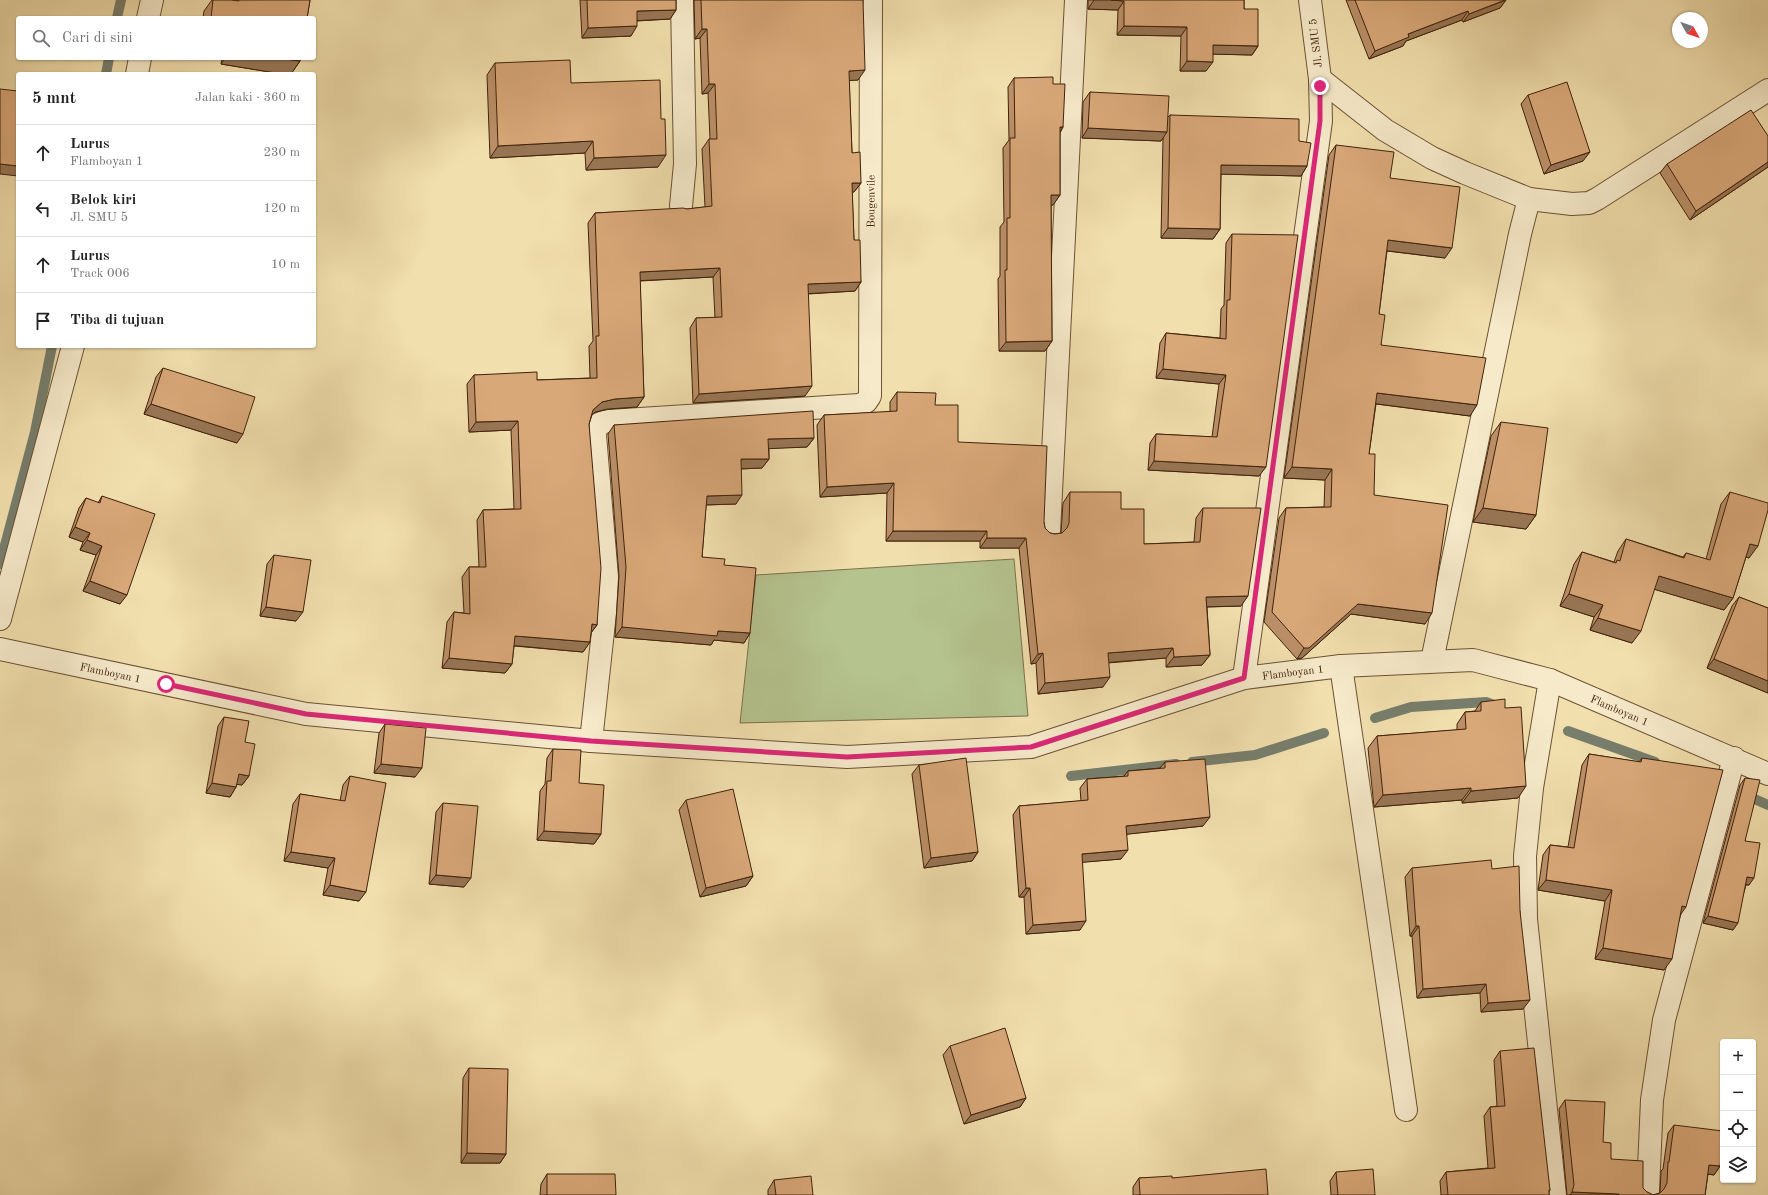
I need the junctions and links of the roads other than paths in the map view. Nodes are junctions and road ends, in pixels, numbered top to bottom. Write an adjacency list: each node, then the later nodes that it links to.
1 (152, 0): 6 (street)
2 (682, 0): 11 (street)
3 (871, 0): 21 (street, Bougenvile)
4 (1076, 0): 14 (street)
5 (1310, 0): 9 (street, Jl. SMU 5)
6 (148, 16)
7 (140, 60): 8 (street)
8 (137, 72)
9 (1320, 83): 12 (street); 19 (street, Jl. SMU 5)
10 (1768, 90): 12 (street)
11 (682, 206)
12 (1525, 215): 17 (street)
13 (72, 348): 15 (street)
14 (1049, 532)
15 (0, 619)
16 (0, 649): 21 (street, Flamboyan 1)
17 (1432, 661): 18 (street, Flamboyan 1); 20 (street, Flamboyan 1)
18 (1341, 666): 19 (street, Flamboyan 1); 24 (street)
19 (1244, 678): 21 (street, Flamboyan 1)
20 (1550, 680): 22 (street, Flamboyan 1); 26 (street)
21 (591, 741)
22 (1734, 758): 23 (street, Flamboyan 1); 25 (street)
23 (1768, 774)
24 (1406, 1110)
25 (1648, 1191)
26 (1555, 1195)

